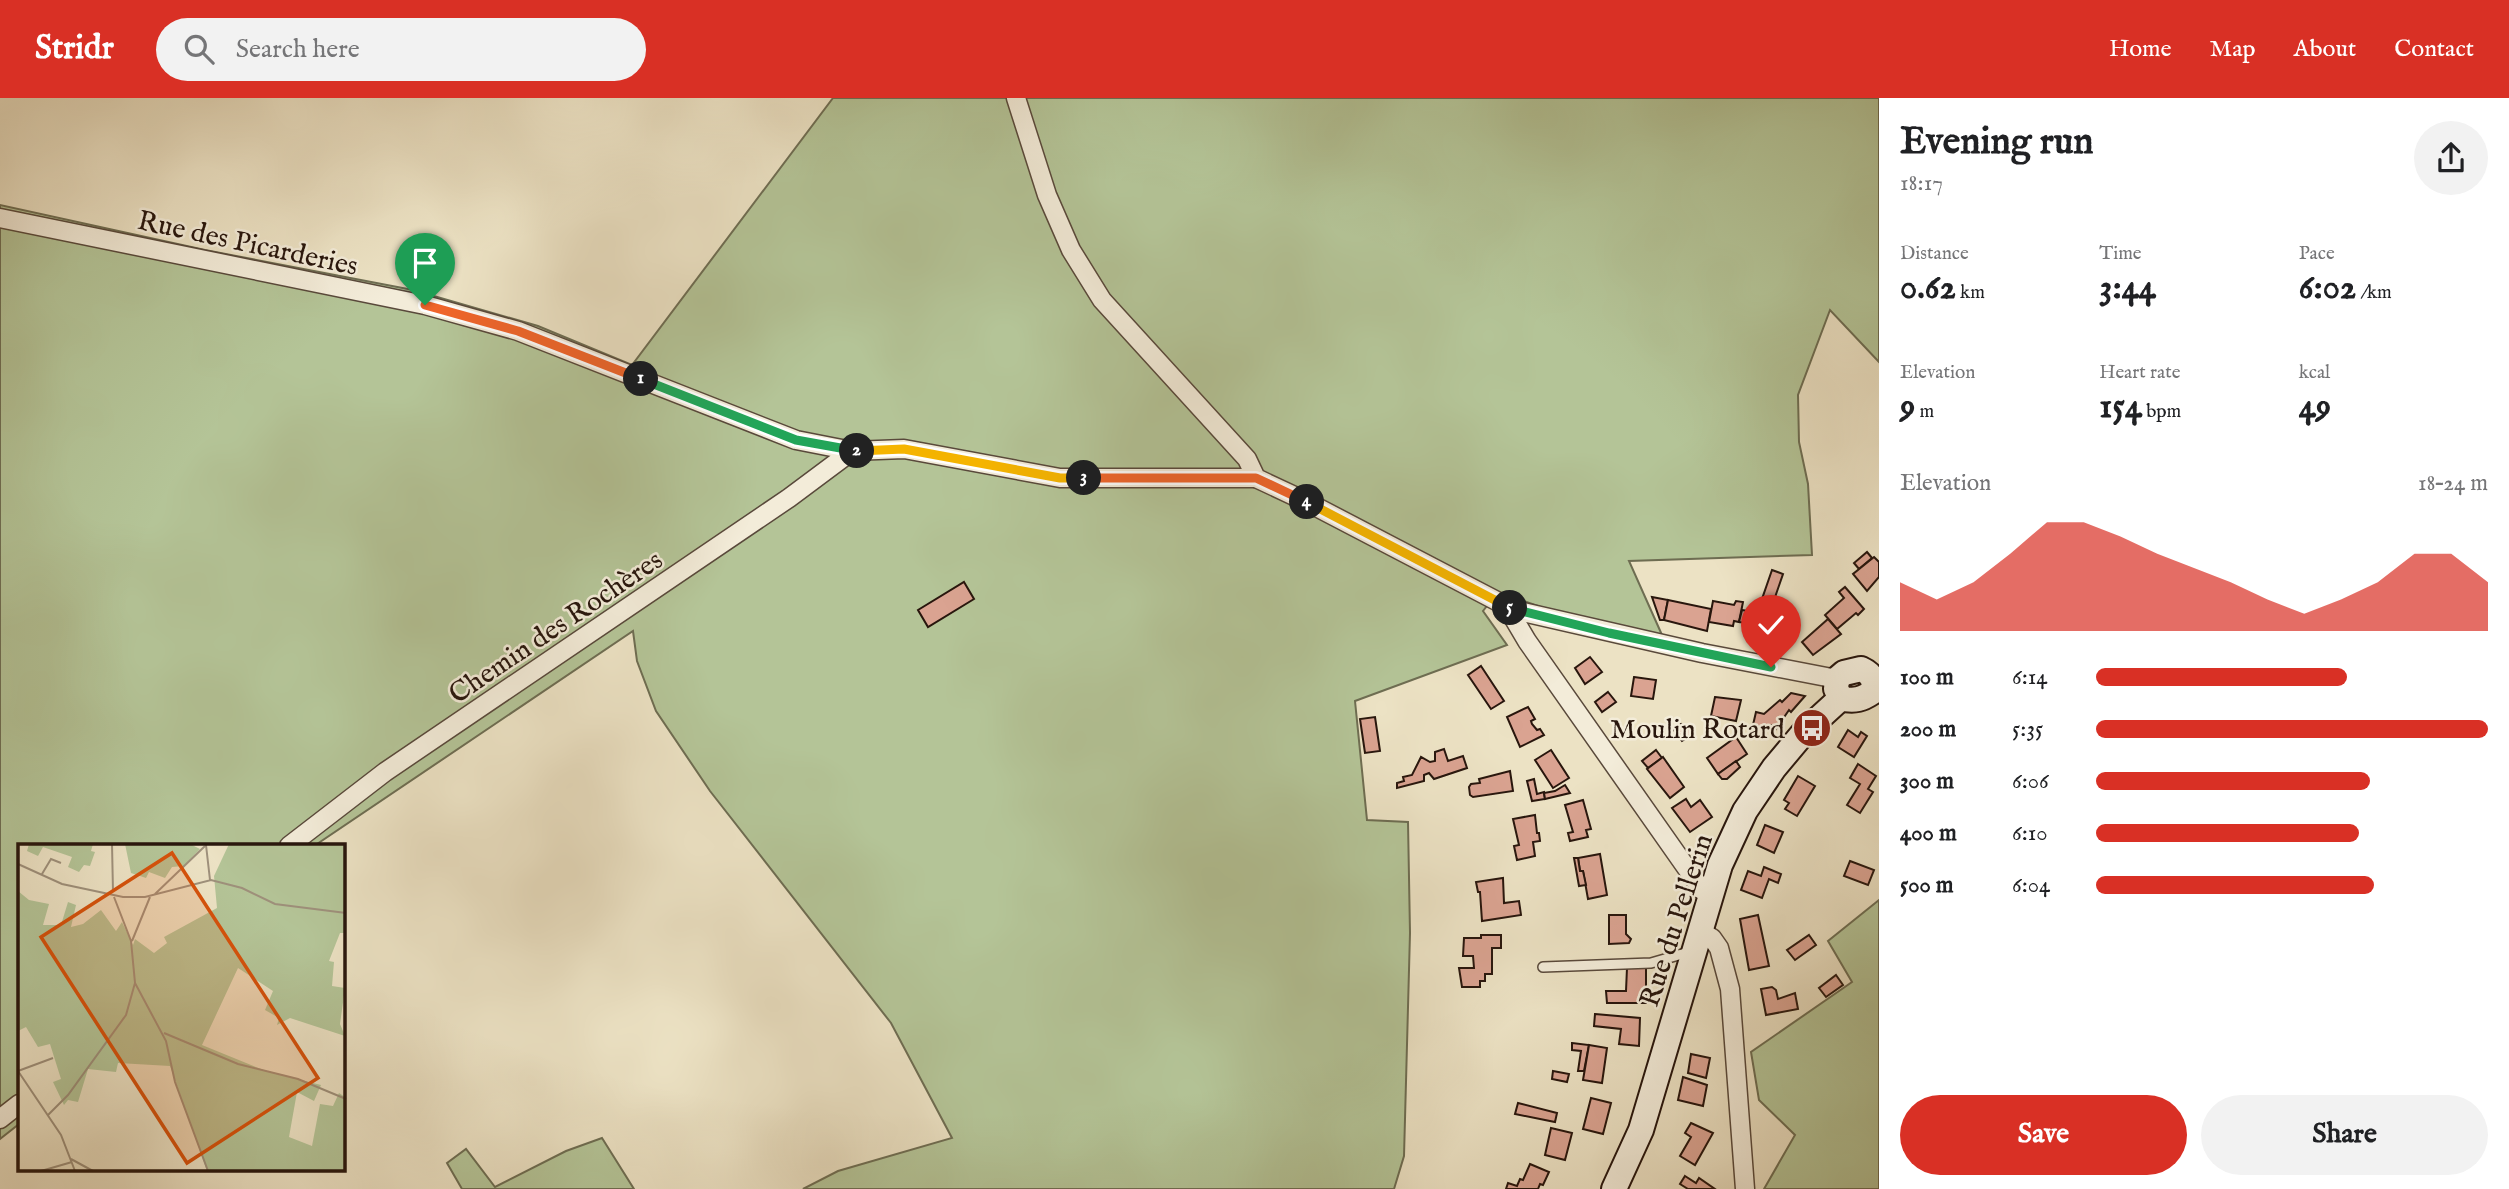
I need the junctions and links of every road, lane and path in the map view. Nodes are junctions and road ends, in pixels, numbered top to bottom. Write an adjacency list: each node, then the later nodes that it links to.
1 (1016, 98): 4 (street)
2 (0, 218): 3 (street, Rue des Picarderies)
3 (852, 451): 4 (street, Rue des Picarderies); 8 (street, Chemin des Rochères)
4 (1256, 478): 5 (street)
5 (1514, 610): 7 (street); 9 (street)
6 (1875, 679): 7 (main road)
7 (1839, 689): 9 (main road, Rue du Pellerin)
8 (292, 844)
9 (1710, 893): 10 (main road, Rue du Pellerin)
10 (1697, 941): 11 (lane); 14 (main road, Rue du Pellerin); 15 (street)
11 (1543, 967)
12 (18, 1105): 13 (street)
13 (0, 1119)
14 (1614, 1189)
15 (1745, 1189)

